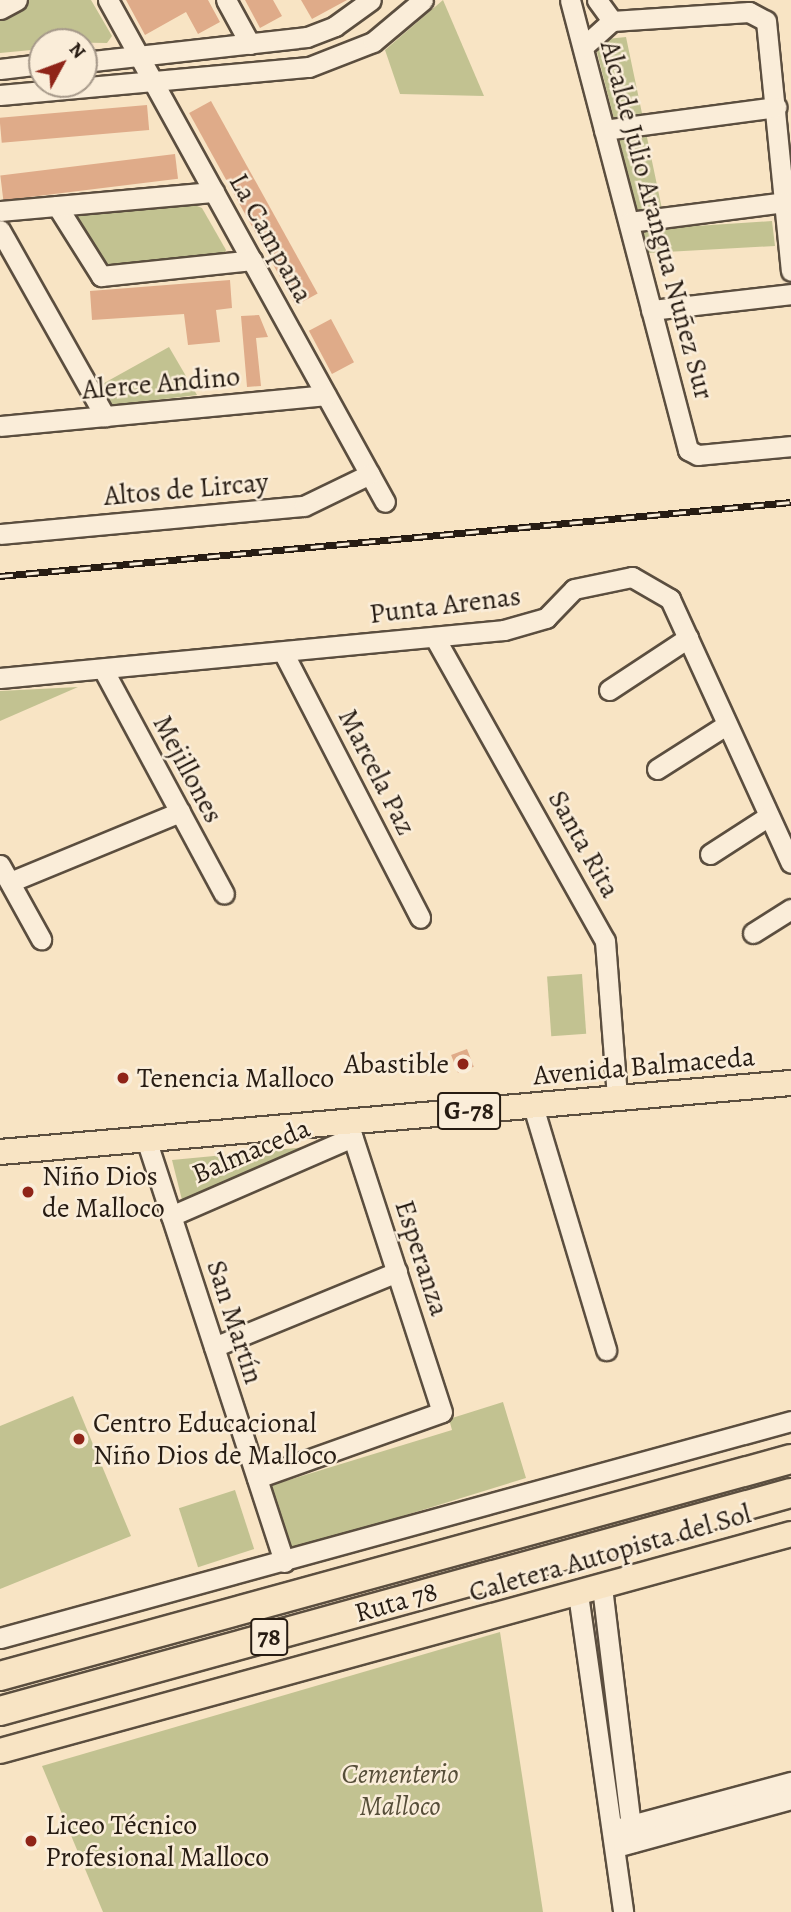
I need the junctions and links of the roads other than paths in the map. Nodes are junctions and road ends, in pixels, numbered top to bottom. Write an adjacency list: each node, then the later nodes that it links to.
1 (17, 0): 8 (street)
2 (108, 0): 12 (street, La Campana)
3 (226, 0): 10 (street)
4 (423, 0): 16 (street)
5 (570, 0): 11 (street, Alcalde Julio Arangua Nuñez Sur)
6 (597, 0): 9 (street, Alcalde Julio Arangua Nuñez Sur)
7 (360, 4): 10 (street)
8 (0, 9)
9 (612, 22): 11 (street); 20 (street)
10 (250, 44): 12 (street)
11 (583, 47): 21 (street, Alcalde Julio Arangua Nuñez Sur)
12 (138, 55): 13 (street); 16 (street, La Campana)
13 (98, 60)
14 (28, 66): 15 (street)
15 (0, 69)
16 (151, 79): 17 (street); 22 (street, La Campana)
17 (98, 83)
18 (28, 90): 19 (street)
19 (0, 94)
20 (776, 107): 21 (street); 23 (street)
21 (604, 130): 26 (street, Alcalde Julio Arangua Nuñez Sur)
22 (214, 192): 24 (street); 28 (street, La Campana)
23 (785, 202): 26 (street); 29 (street)
24 (57, 206): 25 (street); 28 (street)
25 (0, 211)
26 (629, 222): 31 (street, Alcalde Julio Arangua Nuñez Sur)
27 (0, 230): 33 (street)
28 (251, 260): 32 (street, La Campana)
29 (791, 271)
30 (791, 294): 31 (street)
31 (651, 310): 35 (street, Alcalde Julio Arangua Nuñez Sur)
32 (326, 395): 33 (street, Alerce Andino); 36 (street, La Campana)
33 (105, 416): 34 (street, Alerce Andino)
34 (0, 426)
35 (791, 446)
36 (370, 474): 37 (street, La Campana); 38 (street, Altos de Lircay)
37 (386, 502)
38 (0, 534)
39 (435, 638): 40 (street, Punta Arenas); 41 (street, Punta Arenas); 58 (street, Santa Rita)
40 (688, 638): 44 (street); 45 (street, Punta Arenas)
41 (283, 652): 42 (street, Punta Arenas); 54 (street, Marcela Paz)
42 (103, 669): 43 (street, Punta Arenas); 47 (street, Mejillones)
43 (0, 678)
44 (609, 690)
45 (726, 725): 46 (street); 48 (street, Punta Arenas)
46 (657, 769)
47 (180, 812): 51 (street); 52 (street, Mejillones)
48 (769, 816): 49 (street); 50 (street, Punta Arenas)
49 (710, 854)
50 (791, 863)
51 (5, 873): 56 (street)
52 (224, 894)
53 (791, 909): 55 (street)
54 (420, 918)
55 (753, 933)
56 (41, 939)
57 (791, 1083): 58 (main road, Avenida Balmaceda / G-78)
58 (617, 1098): 59 (main road, Avenida Balmaceda / G-78)
59 (533, 1106): 60 (main road, Avenida Balmaceda / G-78); 66 (street)
60 (351, 1129): 61 (main road, Avenida Balmaceda / G-78); 63 (street, Balmaceda); 64 (street, Esperanza)
61 (146, 1139): 62 (main road, Avenida Balmaceda / G-78); 63 (street, San Martín)
62 (0, 1152)
63 (171, 1216): 65 (street, San Martín)
64 (397, 1272): 65 (street); 69 (street, Esperanza)
65 (214, 1347): 69 (street, San Martín)
66 (606, 1350)
67 (791, 1422): 72 (street)
68 (791, 1459): 76 (highway, Ruta 78 / 78)
69 (257, 1478): 72 (street, San Martín)
70 (791, 1493): 77 (highway, Ruta 78 / 78)
71 (791, 1534): 73 (main road, Caletera Autopista del Sol)
72 (284, 1562): 75 (street)
73 (602, 1587): 74 (main road, Caletera Autopista del Sol); 80 (street)
74 (578, 1594): 78 (main road, Caletera Autopista del Sol); 80 (street)
75 (0, 1638)
76 (0, 1676)
77 (0, 1711)
78 (0, 1751)
79 (783, 1793): 80 (street)
80 (623, 1836): 81 (street)
81 (623, 1912)

